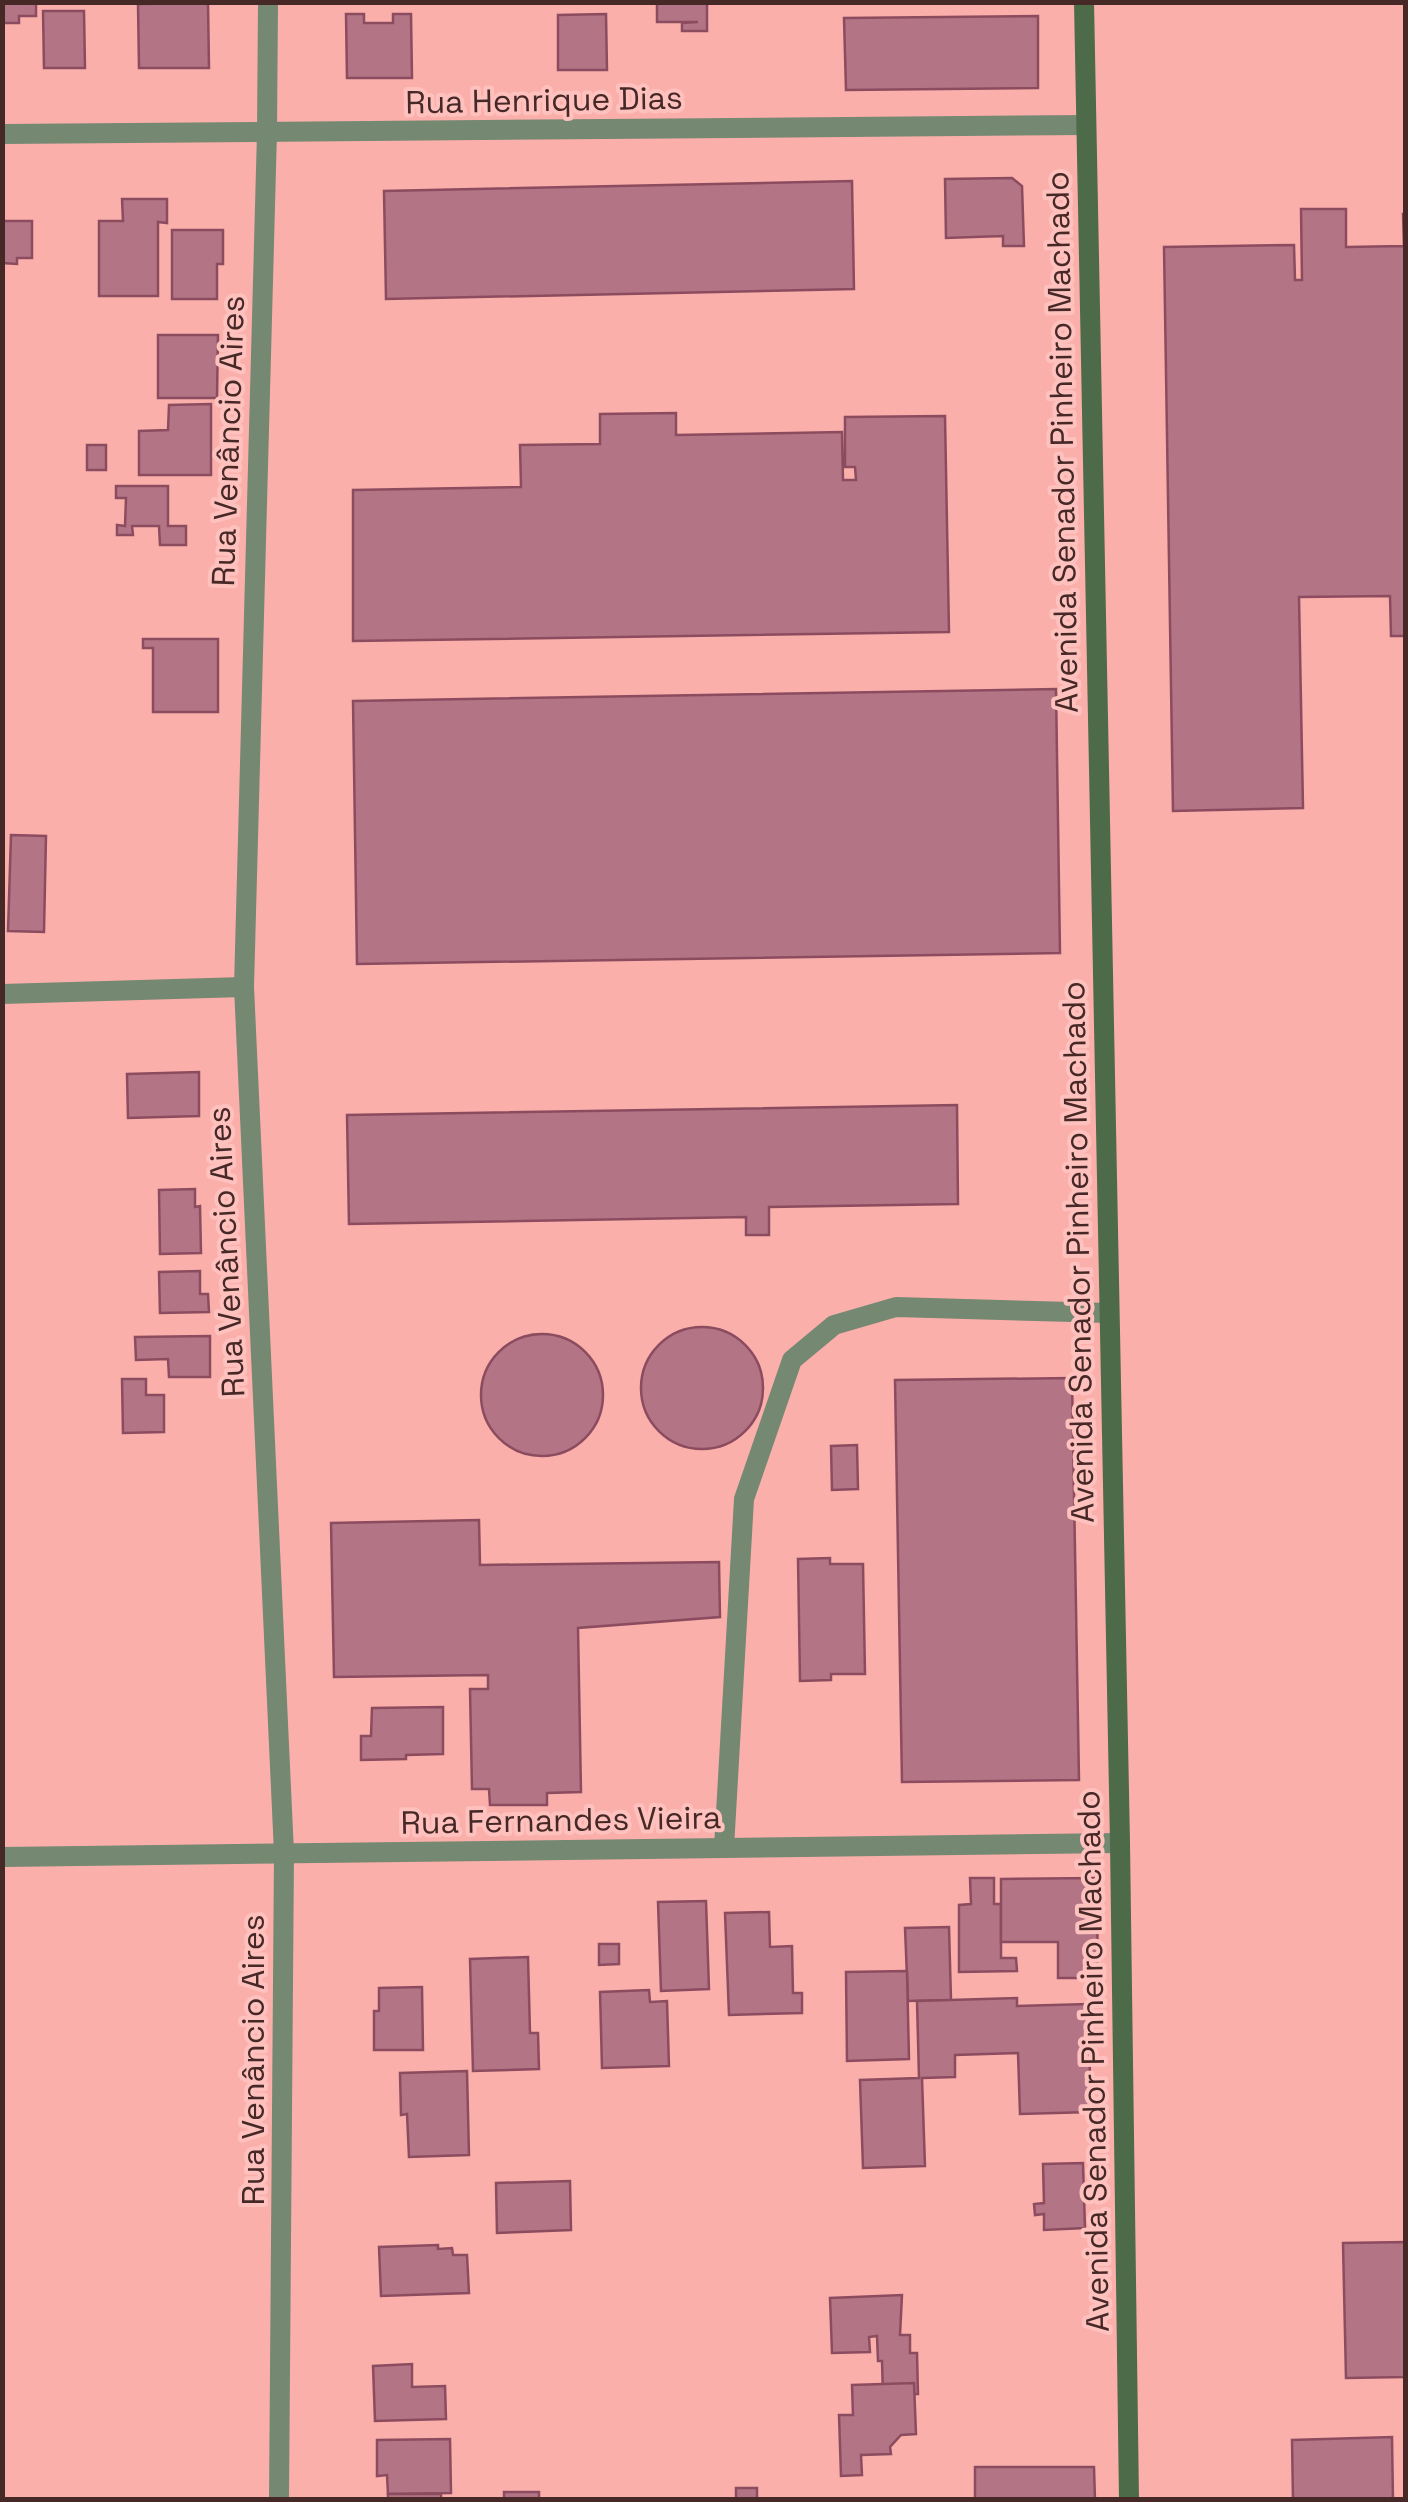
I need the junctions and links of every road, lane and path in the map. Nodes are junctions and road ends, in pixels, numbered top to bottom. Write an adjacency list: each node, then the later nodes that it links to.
1 (268, 2): 4 (street, Rua Venâncio Aires)
2 (1084, 2): 3 (main road, Avenida Senador Pinheiro Machado)
3 (1086, 125): 4 (street, Rua Henrique Dias); 8 (main road, Avenida Senador Pinheiro Machado)
4 (267, 132): 5 (street, Rua Henrique Dias); 6 (street, Rua Venâncio Aires)
5 (2, 134)
6 (244, 987): 7 (street); 11 (street, Rua Venâncio Aires)
7 (2, 994)
8 (1109, 1313): 9 (main road, Avenida Senador Pinheiro Machado); 10 (street)
9 (1120, 1842): 10 (street, Rua Fernandes Vieira); 14 (main road, Avenida Senador Pinheiro Machado)
10 (724, 1848): 11 (street, Rua Fernandes Vieira)
11 (284, 1853): 12 (street, Rua Fernandes Vieira); 13 (street, Rua Venâncio Aires)
12 (2, 1856)
13 (279, 2500)
14 (1129, 2500)

